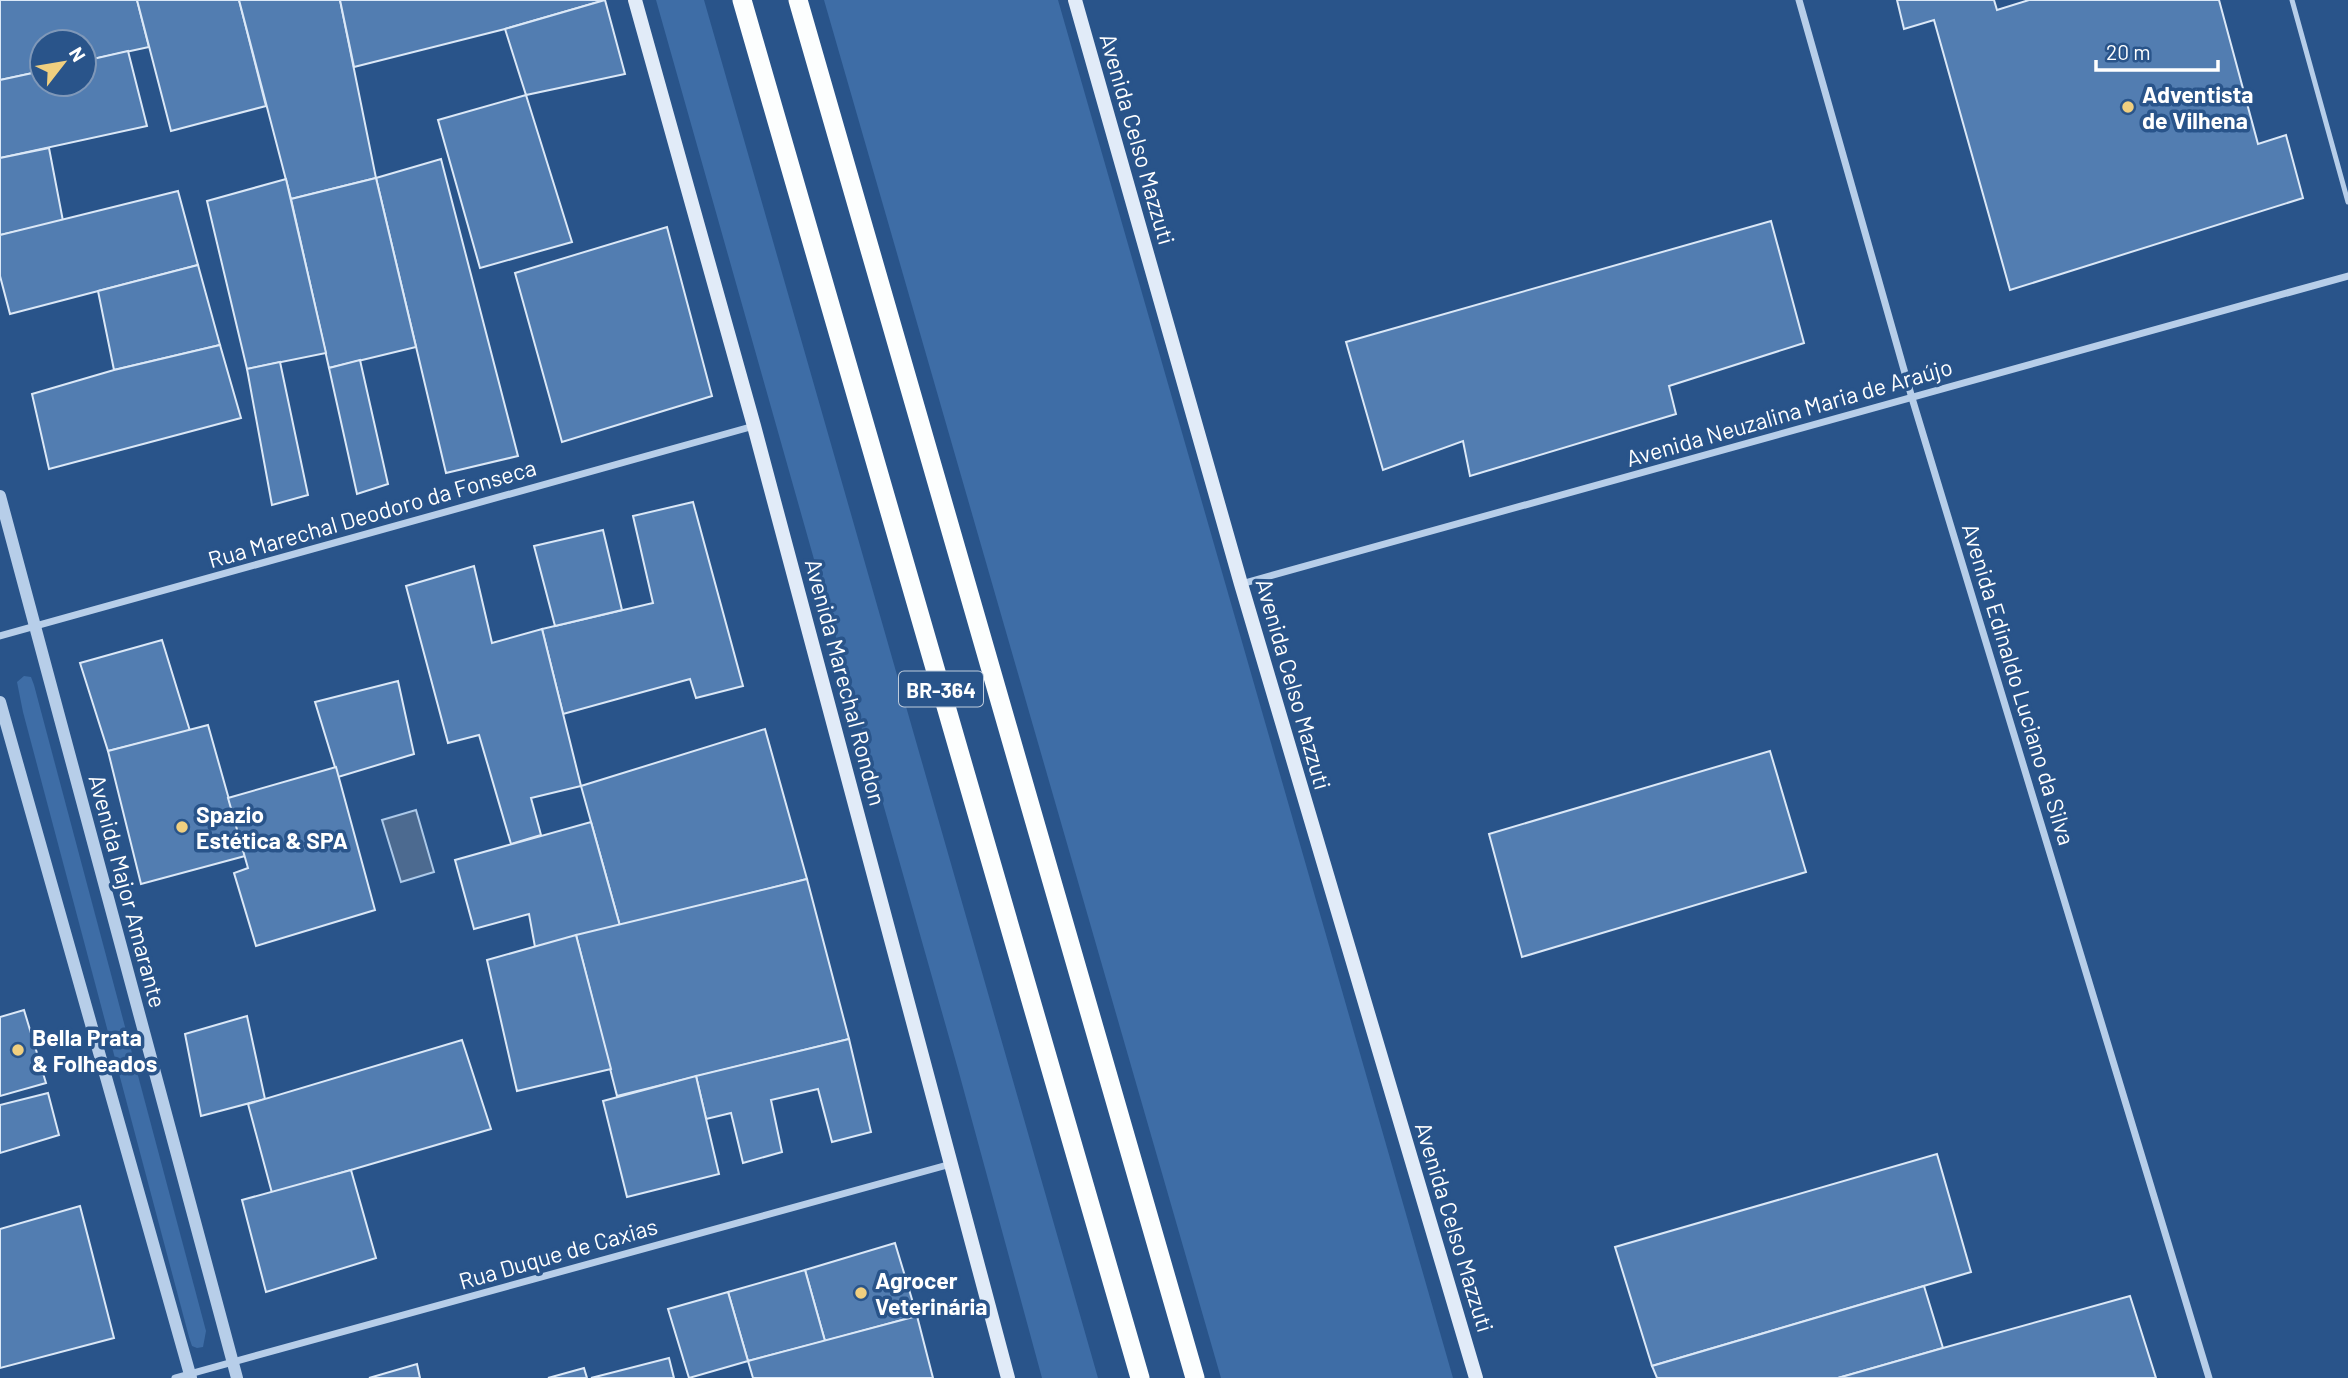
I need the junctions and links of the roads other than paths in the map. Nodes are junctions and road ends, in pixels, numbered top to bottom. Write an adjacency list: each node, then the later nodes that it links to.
1 (635, 0): 10 (main road, Avenida Marechal Rondon)
2 (741, 0): 22 (highway, BR-364)
3 (798, 0): 23 (highway, BR-364)
4 (1075, 0): 12 (main road, Avenida Celso Mazzuti)
5 (1799, 0): 9 (street, Avenida Edinaldo Luciano da Silva)
6 (2292, 0): 7 (lane)
7 (2348, 202)
8 (2348, 276): 9 (street, Avenida Neuzalina Maria de Araújo)
9 (1912, 398): 12 (street, Avenida Neuzalina Maria de Araújo); 25 (street, Avenida Edinaldo Luciano da Silva)
10 (754, 426): 13 (street, Rua Marechal Deodoro da Fonseca); 16 (main road, Avenida Marechal Rondon)
11 (0, 496): 13 (street, Avenida Major Amarante)
12 (1241, 584): 24 (main road, Avenida Celso Mazzuti)
13 (35, 626): 14 (street, Rua Marechal Deodoro da Fonseca); 17 (street, Avenida Major Amarante)
14 (0, 636)
15 (0, 702): 18 (street)
16 (951, 1163): 17 (street, Rua Duque de Caxias); 21 (main road, Avenida Marechal Rondon)
17 (233, 1363): 18 (street, Rua Duque de Caxias); 20 (street, Avenida Major Amarante)
18 (191, 1376): 19 (street, Rua Duque de Caxias)
19 (175, 1378)
20 (237, 1378)
21 (1008, 1378)
22 (1140, 1378)
23 (1195, 1378)
24 (1476, 1378)
25 (2209, 1378)

